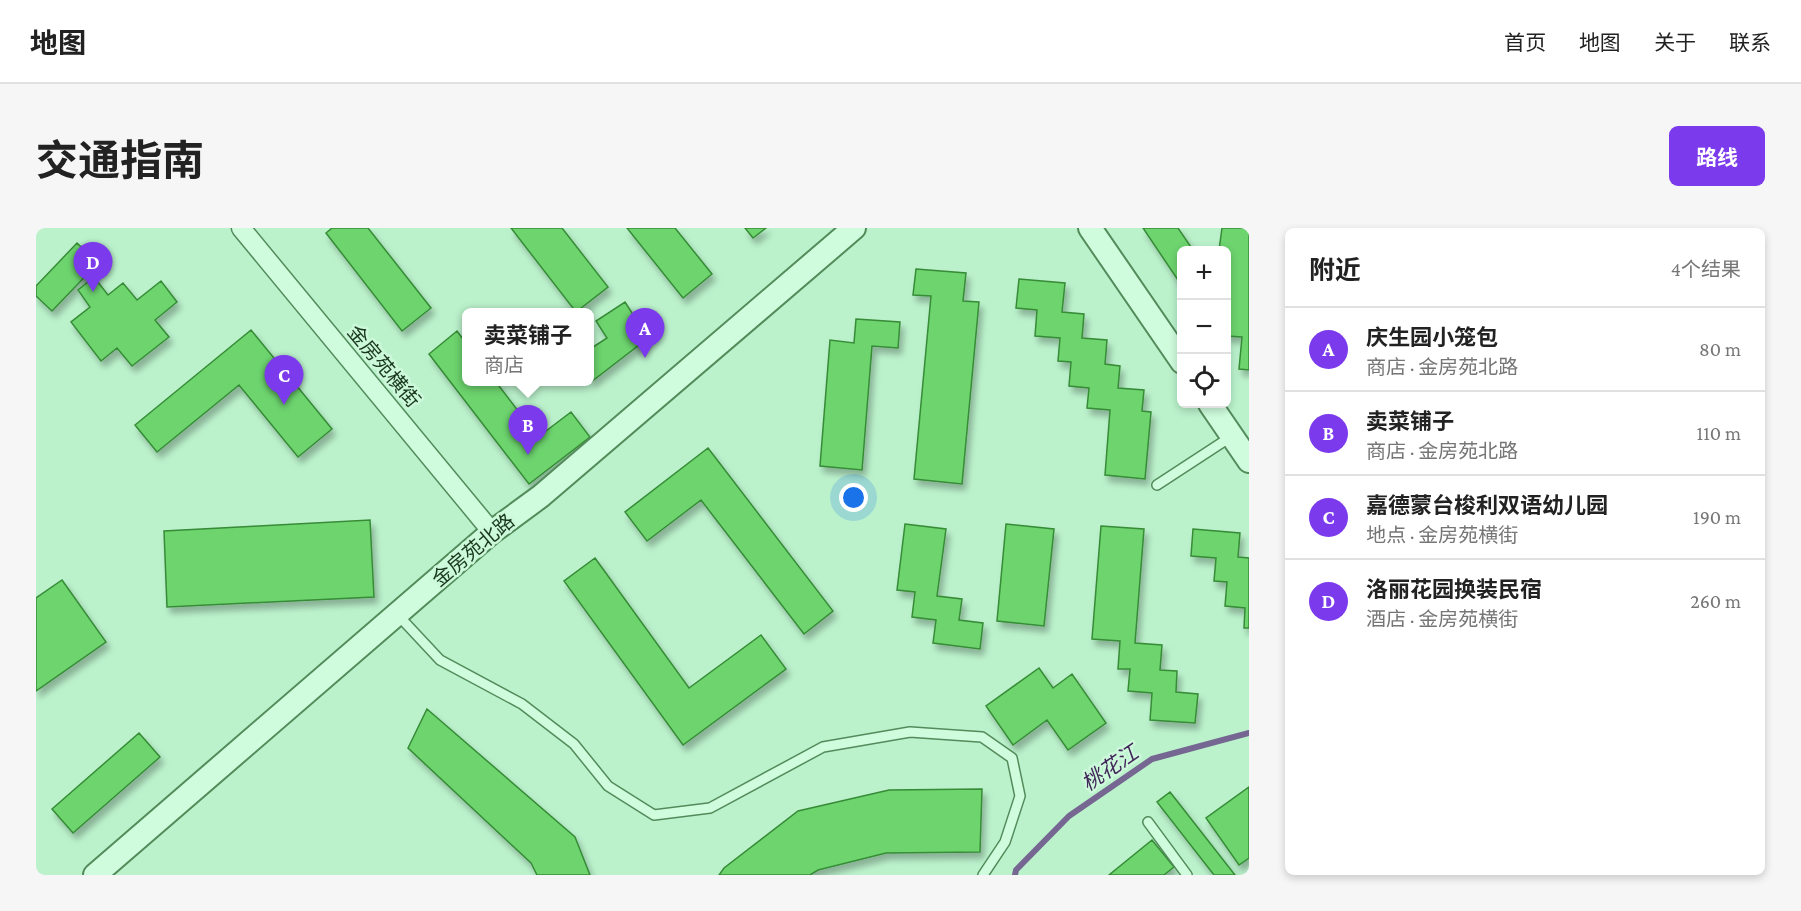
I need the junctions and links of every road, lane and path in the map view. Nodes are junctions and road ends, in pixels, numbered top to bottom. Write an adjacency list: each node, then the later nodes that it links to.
1 (241, 228): 9 (street, 金房苑横街)
2 (854, 228): 9 (street, 金房苑北路)
3 (1090, 228): 4 (street)
4 (1177, 355)
5 (1212, 408): 6 (street)
6 (1232, 436): 7 (street); 8 (lane)
7 (1249, 461)
8 (1157, 485)
9 (492, 532): 10 (street, 金房苑北路)
10 (397, 614): 12 (street, 金房苑北路); 13 (lane)
11 (1148, 822): 14 (lane)
12 (94, 875)
13 (983, 875)
14 (1187, 875)

